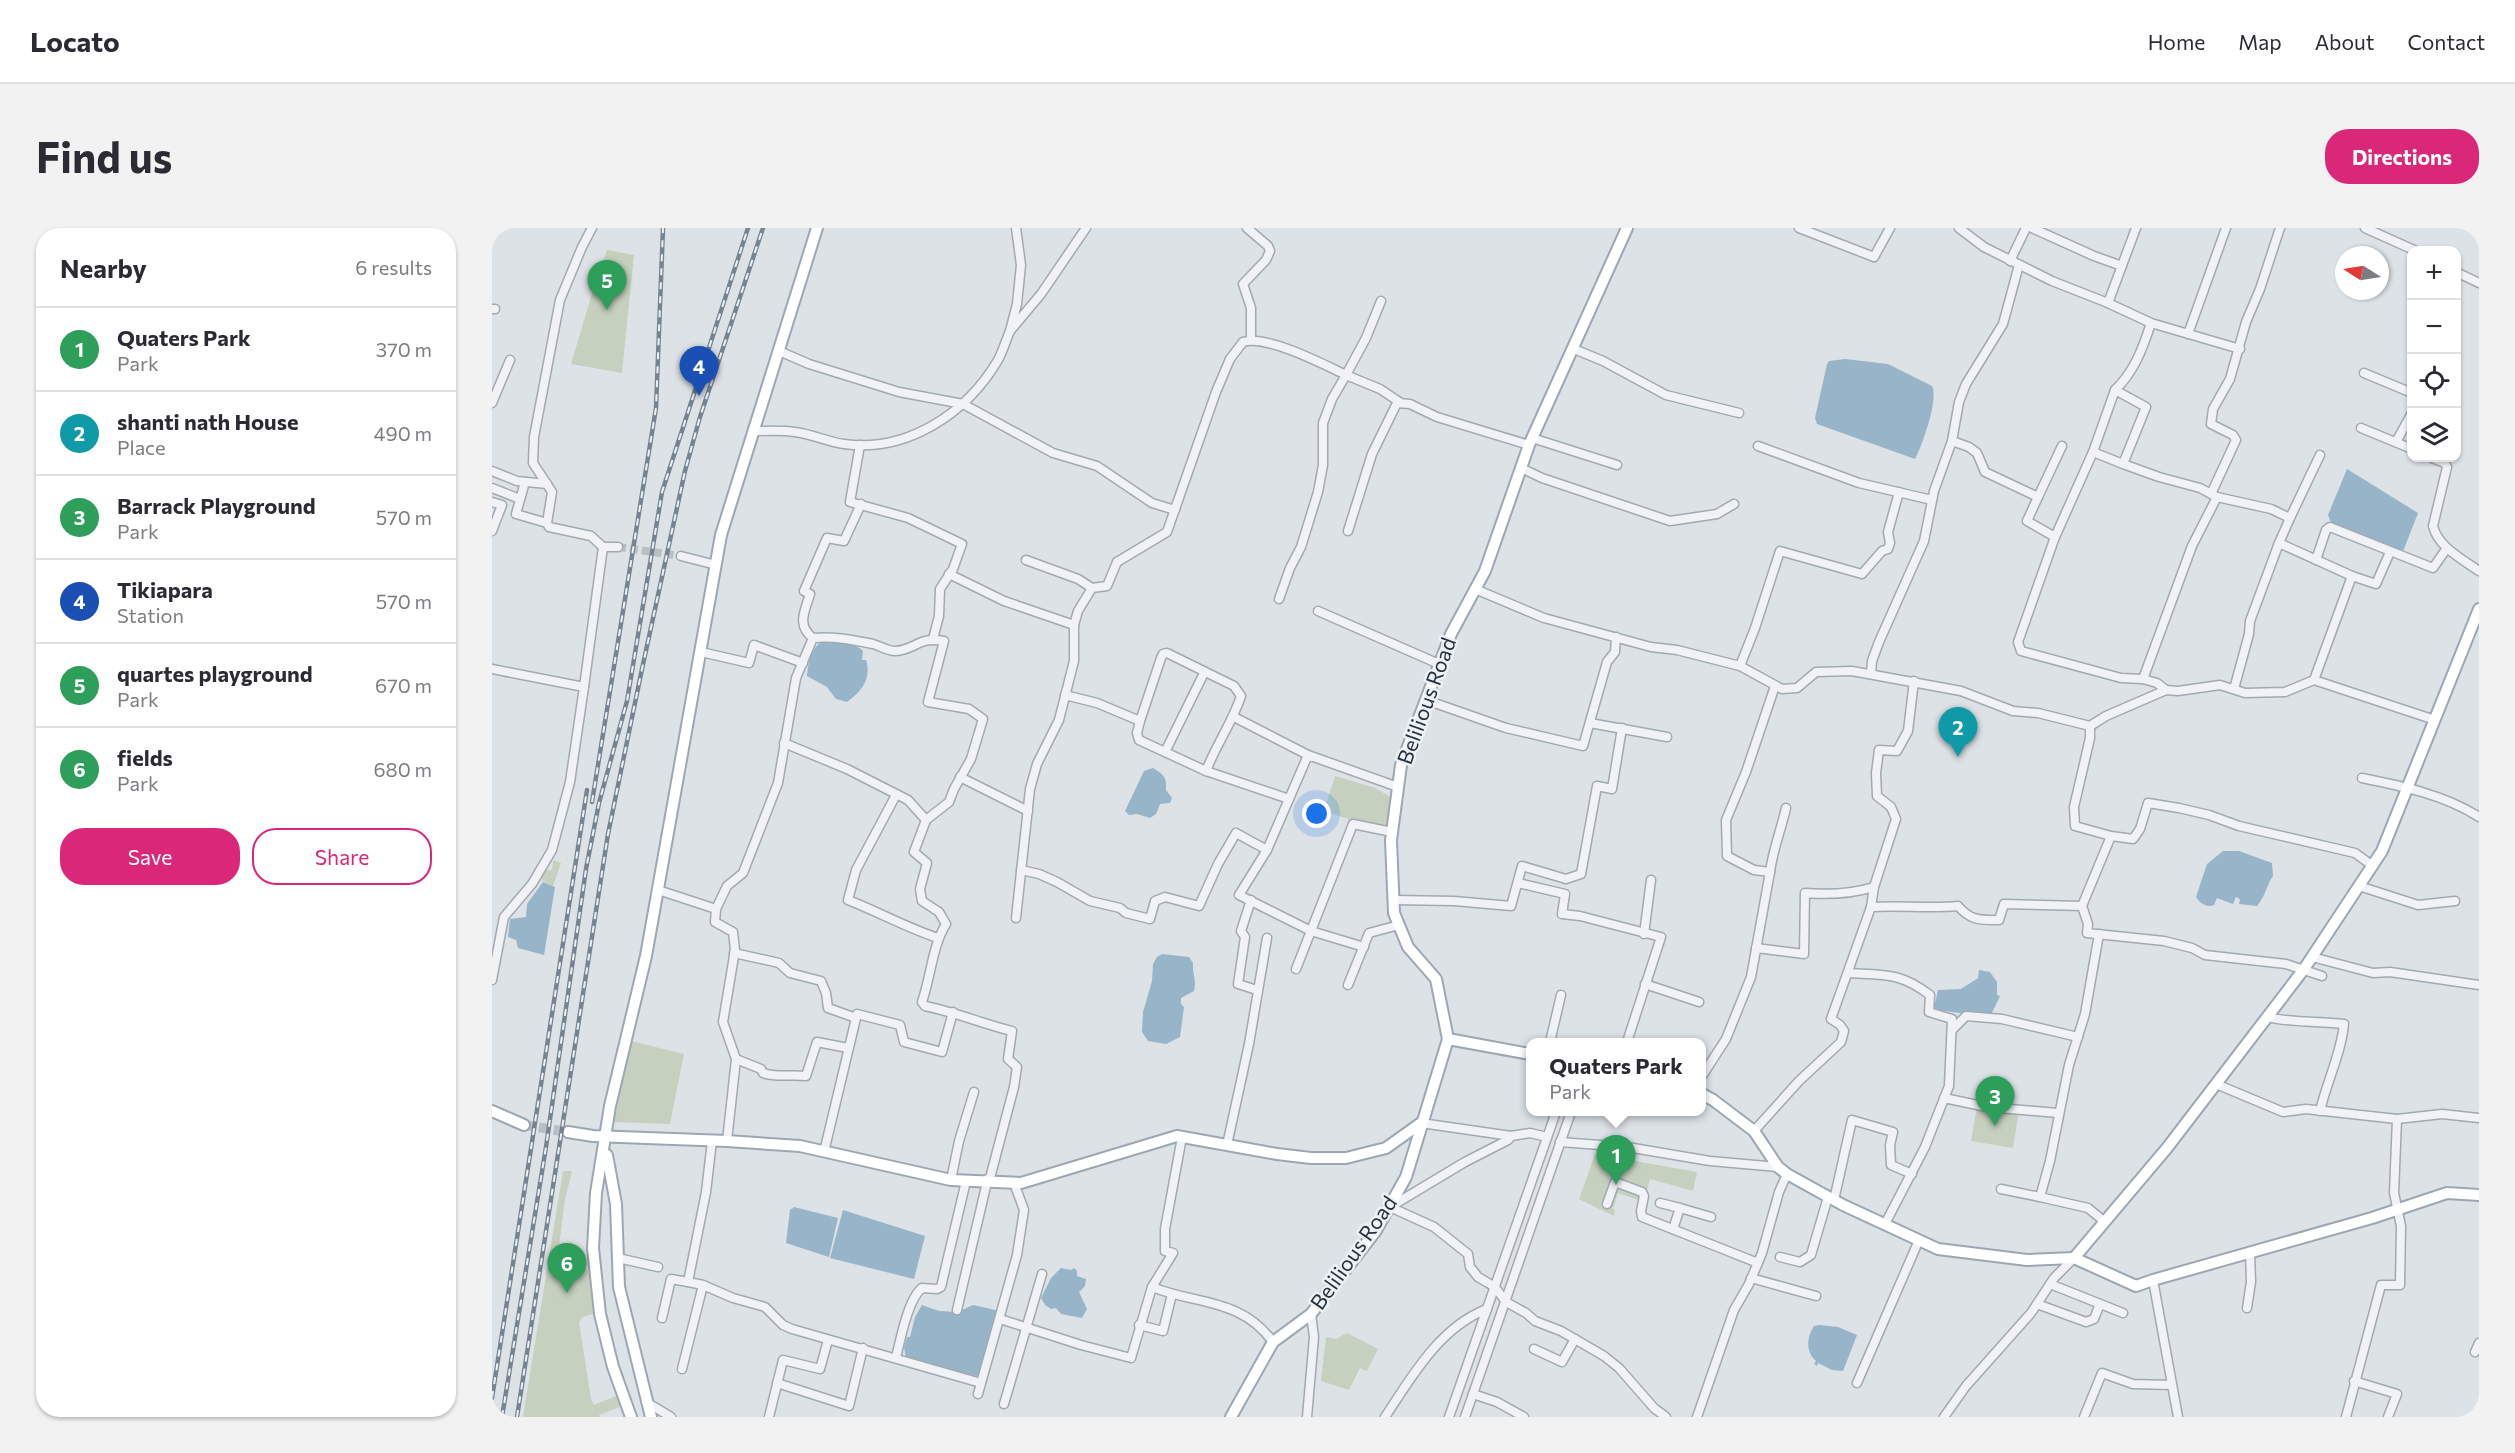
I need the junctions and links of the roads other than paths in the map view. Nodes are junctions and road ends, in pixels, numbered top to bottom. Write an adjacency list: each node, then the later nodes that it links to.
1 (592, 228): 58 (street)
2 (818, 228): 30 (main road)
3 (1016, 228): 25 (street)
4 (1086, 228): 25 (street)
5 (1247, 228): 27 (street)
6 (1627, 228): 28 (main road, Belilious Road)
7 (1799, 228): 8 (street)
8 (1890, 228)
9 (1959, 228): 17 (street)
10 (2026, 228): 17 (street)
11 (2032, 228): 19 (street)
12 (2136, 228): 19 (street)
13 (2226, 228): 26 (street)
14 (2280, 228): 29 (street)
15 (2365, 228): 16 (street)
16 (2407, 247)
17 (2010, 261): 18 (street)
18 (2019, 265): 23 (street); 44 (street)
19 (2122, 266): 23 (street)
20 (2461, 274): 21 (street)
21 (2479, 284)
22 (1381, 301): 33 (street)
23 (2108, 303): 24 (street)
24 (2151, 323): 26 (street); 34 (street)
25 (1010, 330): 38 (street)
26 (2188, 334): 29 (street)
27 (1251, 340): 33 (street); 68 (street)
28 (1574, 349): 39 (street); 43 (main road, Belilious Road)
29 (2240, 349): 61 (street)
30 (778, 351): 38 (street); 42 (main road)
31 (510, 360): 36 (street)
32 (2364, 373): 35 (street)
33 (1346, 375): 37 (street); 88 (street)
34 (2115, 390): 50 (street); 53 (street)
35 (2407, 391)
36 (492, 403)
37 (1401, 403): 43 (street); 72 (street)
38 (963, 404): 46 (street); 68 (street)
39 (1739, 413)
40 (2407, 422): 45 (street)
41 (2361, 428): 45 (street)
42 (753, 431): 46 (street); 82 (main road)
43 (1531, 441): 54 (street); 55 (main road, Belilious Road)
44 (1952, 441): 62 (street); 64 (street)
45 (2396, 442): 49 (street)
46 (860, 445): 66 (street)
47 (1758, 446): 60 (street)
48 (2062, 446): 62 (street)
49 (2407, 447)
50 (2093, 452): 53 (street); 73 (street)
51 (2320, 455): 69 (street)
52 (2442, 462): 77 (street)
53 (2123, 464): 61 (street)
54 (1617, 465)
55 (1521, 468): 67 (street); 87 (main road, Belilious Road)
56 (492, 471): 57 (street)
57 (525, 482): 58 (street); 63 (street)
58 (548, 484): 70 (street)
59 (492, 488): 63 (street)
60 (1899, 492): 64 (street); 98 (street)
61 (2214, 496): 69 (street); 102 (street)
62 (2038, 497): 73 (street)
63 (520, 499): 70 (street)
64 (1932, 500): 101 (street)
65 (492, 502): 71 (street)
66 (861, 504): 84 (street); 93 (street)
67 (1734, 504)
68 (1175, 510): 86 (street)
69 (2290, 518): 74 (street)
70 (547, 523): 75 (street)
71 (492, 531)
72 (1348, 531)
73 (2055, 537): 102 (street)
74 (2279, 543): 81 (street); 107 (street)
75 (603, 547): 76 (street); 106 (street)
76 (618, 547)
77 (2448, 548): 78 (street); 83 (street)
78 (2390, 552): 81 (street); 85 (street)
79 (681, 556): 82 (street)
80 (1026, 560): 86 (street)
81 (2316, 560): 85 (street)
82 (716, 565): 95 (main road)
83 (2479, 571)
84 (949, 574): 91 (street); 94 (street)
85 (2352, 576): 103 (street)
86 (1092, 588): 91 (street)
87 (1475, 589): 92 (street); 97 (main road, Belilious Road)
88 (1279, 599)
89 (2479, 609): 112 (main road)
90 (1318, 611): 97 (street)
91 (1074, 625): 109 (street)
92 (1616, 637): 98 (street); 114 (street)
93 (813, 638): 94 (street); 96 (street)
94 (933, 639): 122 (street)
95 (701, 652): 96 (street); 142 (main road)
96 (803, 663): 118 (street)
97 (1439, 664): 110 (main road, Belilious Road)
98 (1740, 666): 105 (street)
99 (492, 668): 106 (street)
100 (1204, 673): 111 (street); 113 (street); 119 (street)
101 (1871, 674): 104 (street); 105 (street)
102 (2144, 679): 108 (street)
103 (2314, 680): 107 (street); 112 (street)
104 (1914, 681): 115 (street); 140 (street)
105 (1775, 686): 137 (street)
106 (584, 687): 164 (street)
107 (2234, 689): 108 (street)
108 (2166, 690): 115 (street)
109 (1065, 695): 113 (street); 129 (street)
110 (1426, 700): 114 (street); 124 (main road, Belilious Road)
111 (1234, 717): 120 (street); 121 (street)
112 (2434, 720): 125 (main road)
113 (1140, 721): 119 (street)
114 (1590, 723): 116 (street)
115 (2090, 726): 133 (street)
116 (1622, 728): 117 (street); 139 (street)
117 (1667, 737)
118 (784, 743): 126 (street); 148 (street)
119 (1166, 752): 121 (street)
120 (1308, 755): 124 (street); 127 (street)
121 (1206, 771): 127 (street)
122 (960, 777): 129 (street); 131 (street)
123 (2362, 778): 125 (street)
124 (1398, 787): 132 (main road, Belilious Road)
125 (2408, 788): 130 (street); 135 (main road)
126 (896, 795): 131 (street); 154 (street)
127 (1289, 799): 134 (street)
128 (1786, 808): 137 (street)
129 (1028, 811): 136 (street)
130 (2479, 817)
131 (926, 820): 154 (street)
132 (1392, 832): 144 (main road, Belilious Road); 151 (street)
133 (2111, 836): 135 (street); 146 (street)
134 (1267, 850): 136 (street); 143 (street)
135 (2373, 866): 141 (main road)
136 (1021, 870): 149 (street)
137 (1770, 872): 157 (street)
138 (1651, 880): 152 (street)
139 (1518, 883): 144 (street); 152 (street)
140 (1874, 886): 147 (street); 157 (street)
141 (2359, 886): 145 (street); 159 (main road)
142 (658, 890): 148 (street); 202 (main road)
143 (1251, 900): 151 (street); 168 (street)
144 (1394, 900): 150 (main road, Belilious Road)
145 (2455, 901)
146 (2082, 906): 147 (street); 153 (street)
147 (1871, 907): 162 (street)
148 (716, 909): 158 (street)
149 (1016, 918)
150 (1399, 925): 156 (street); 178 (main road, Belilious Road)
151 (1311, 931): 156 (street); 160 (street)
152 (1644, 934): 165 (street)
153 (2099, 934): 161 (street); 175 (street)
154 (938, 938): 171 (street)
155 (1267, 938): 168 (street)
156 (1364, 947): 166 (street)
157 (1756, 948): 182 (street)
158 (734, 953): 173 (street); 181 (street)
159 (2312, 957): 161 (main road); 167 (street)
160 (1296, 969)
161 (2304, 969): 163 (street); 172 (main road)
162 (1848, 973): 174 (street); 196 (street)
163 (2322, 976)
164 (492, 980)
165 (1645, 984): 170 (street); 177 (street)
166 (1348, 985)
167 (2479, 985)
168 (1257, 990): 205 (street)
169 (1561, 995): 176 (street)
170 (1699, 1002)
171 (953, 1012): 173 (street); 211 (street)
172 (2267, 1017): 183 (main road); 188 (street)
173 (856, 1018): 179 (street)
174 (1953, 1029): 175 (street); 186 (street)
175 (2078, 1037): 189 (street)
176 (1551, 1038)
177 (1628, 1038)
178 (1448, 1039): 180 (main road); 194 (main road, Belilious Road)
179 (848, 1048): 181 (street); 206 (street)
180 (1526, 1053)
181 (736, 1059): 203 (street)
182 (1706, 1069)
183 (2216, 1084): 188 (street); 223 (main road)
184 (974, 1092): 209 (street)
185 (1706, 1096): 196 (main road)
186 (1944, 1098): 189 (street); 208 (street)
187 (492, 1111): 195 (main road)
188 (2320, 1111): 193 (street)
189 (2058, 1113): 215 (street)
190 (1555, 1116): 200 (street)
191 (1570, 1116): 204 (street)
192 (2479, 1118): 193 (street)
193 (2397, 1119): 221 (street)
194 (1421, 1123): 198 (street); 205 (main road); 219 (main road, Belilious Road)
195 (524, 1125)
196 (1754, 1131): 207 (main road)
197 (568, 1132): 202 (main road)
198 (1511, 1136): 200 (street); 219 (street)
199 (1182, 1137): 205 (main road); 212 (main road); 239 (street)
200 (1547, 1137): 240 (street)
201 (712, 1140): 202 (main road); 203 (main road); 236 (street)
202 (606, 1141): 229 (main road); 271 (main road)
203 (727, 1141): 206 (main road)
204 (1560, 1142): 207 (street); 243 (street)
205 (1227, 1145)
206 (824, 1152): 209 (main road)
207 (1782, 1171): 216 (main road); 231 (street)
208 (1912, 1174): 216 (street); 224 (street)
209 (951, 1180): 210 (main road)
210 (966, 1180): 211 (main road); 260 (street)
211 (985, 1181): 212 (main road); 248 (street)
212 (1014, 1183): 252 (street)
213 (2001, 1189): 215 (street)
214 (2479, 1195): 221 (main road)
215 (2040, 1197): 223 (street)
216 (1831, 1199): 224 (main road); 228 (street)
217 (1660, 1203): 220 (street)
218 (1607, 1204): 225 (street)
219 (1390, 1207): 240 (street); 250 (main road, Belilious Road)
220 (1680, 1208): 222 (street); 225 (street)
221 (2397, 1210): 227 (main road); 262 (street)
222 (1711, 1217)
223 (2105, 1221): 230 (main road)
224 (1885, 1224): 226 (main road)
225 (1673, 1229): 231 (street)
226 (1918, 1240): 230 (main road); 265 (street)
227 (2250, 1253): 235 (main road); 246 (street)
228 (1780, 1257)
229 (618, 1258): 232 (street); 269 (main road)
230 (2074, 1258): 235 (main road); 237 (street)
231 (1758, 1263): 234 (street)
232 (658, 1266)
233 (1042, 1274): 254 (street)
234 (1751, 1278): 242 (street); 282 (street)
235 (2153, 1280): 266 (street)
236 (688, 1282): 238 (street); 251 (street)
237 (2050, 1284): 244 (street); 245 (street)
238 (703, 1285): 256 (street); 261 (street)
239 (1152, 1287): 241 (street); 253 (street)
240 (1495, 1287): 243 (street); 247 (street)
241 (1172, 1294): 253 (street); 257 (street)
242 (1816, 1296)
243 (1506, 1302): 255 (street); 268 (street)
244 (2037, 1304): 245 (street); 283 (street)
245 (2100, 1305): 249 (street)
246 (2247, 1308)
247 (1487, 1309): 277 (street); 278 (street)
248 (957, 1310)
249 (2123, 1313)
250 (1311, 1314): 257 (main road, Belilious Road); 276 (street)
251 (662, 1318)
252 (1000, 1319): 254 (street); 264 (street)
253 (1139, 1325): 254 (street)
254 (1026, 1328): 270 (street)
255 (1575, 1339): 259 (street); 281 (street)
256 (828, 1340): 258 (street); 263 (street)
257 (1273, 1342): 275 (main road, Belilious Road)
258 (863, 1348): 260 (street); 263 (street)
259 (1534, 1350)
260 (896, 1358): 264 (street)
261 (682, 1369)
262 (2354, 1381): 286 (street); 287 (street)
263 (777, 1383): 274 (street)
264 (981, 1383): 267 (street)
265 (1857, 1383)
266 (2172, 1384): 284 (street); 285 (street)
267 (978, 1394)
268 (1473, 1394): 279 (street); 280 (street)
269 (646, 1402): 272 (main road); 273 (street)
270 (1004, 1404)
271 (631, 1417)
272 (651, 1417)
273 (671, 1417)
274 (769, 1417)
275 (1231, 1417)
276 (1307, 1417)
277 (1385, 1417)
278 (1449, 1417)
279 (1465, 1417)
280 (1524, 1417)
281 (1666, 1417)
282 (1696, 1417)
283 (1944, 1417)
284 (2084, 1417)
285 (2178, 1417)
286 (2346, 1417)
287 (2388, 1417)

